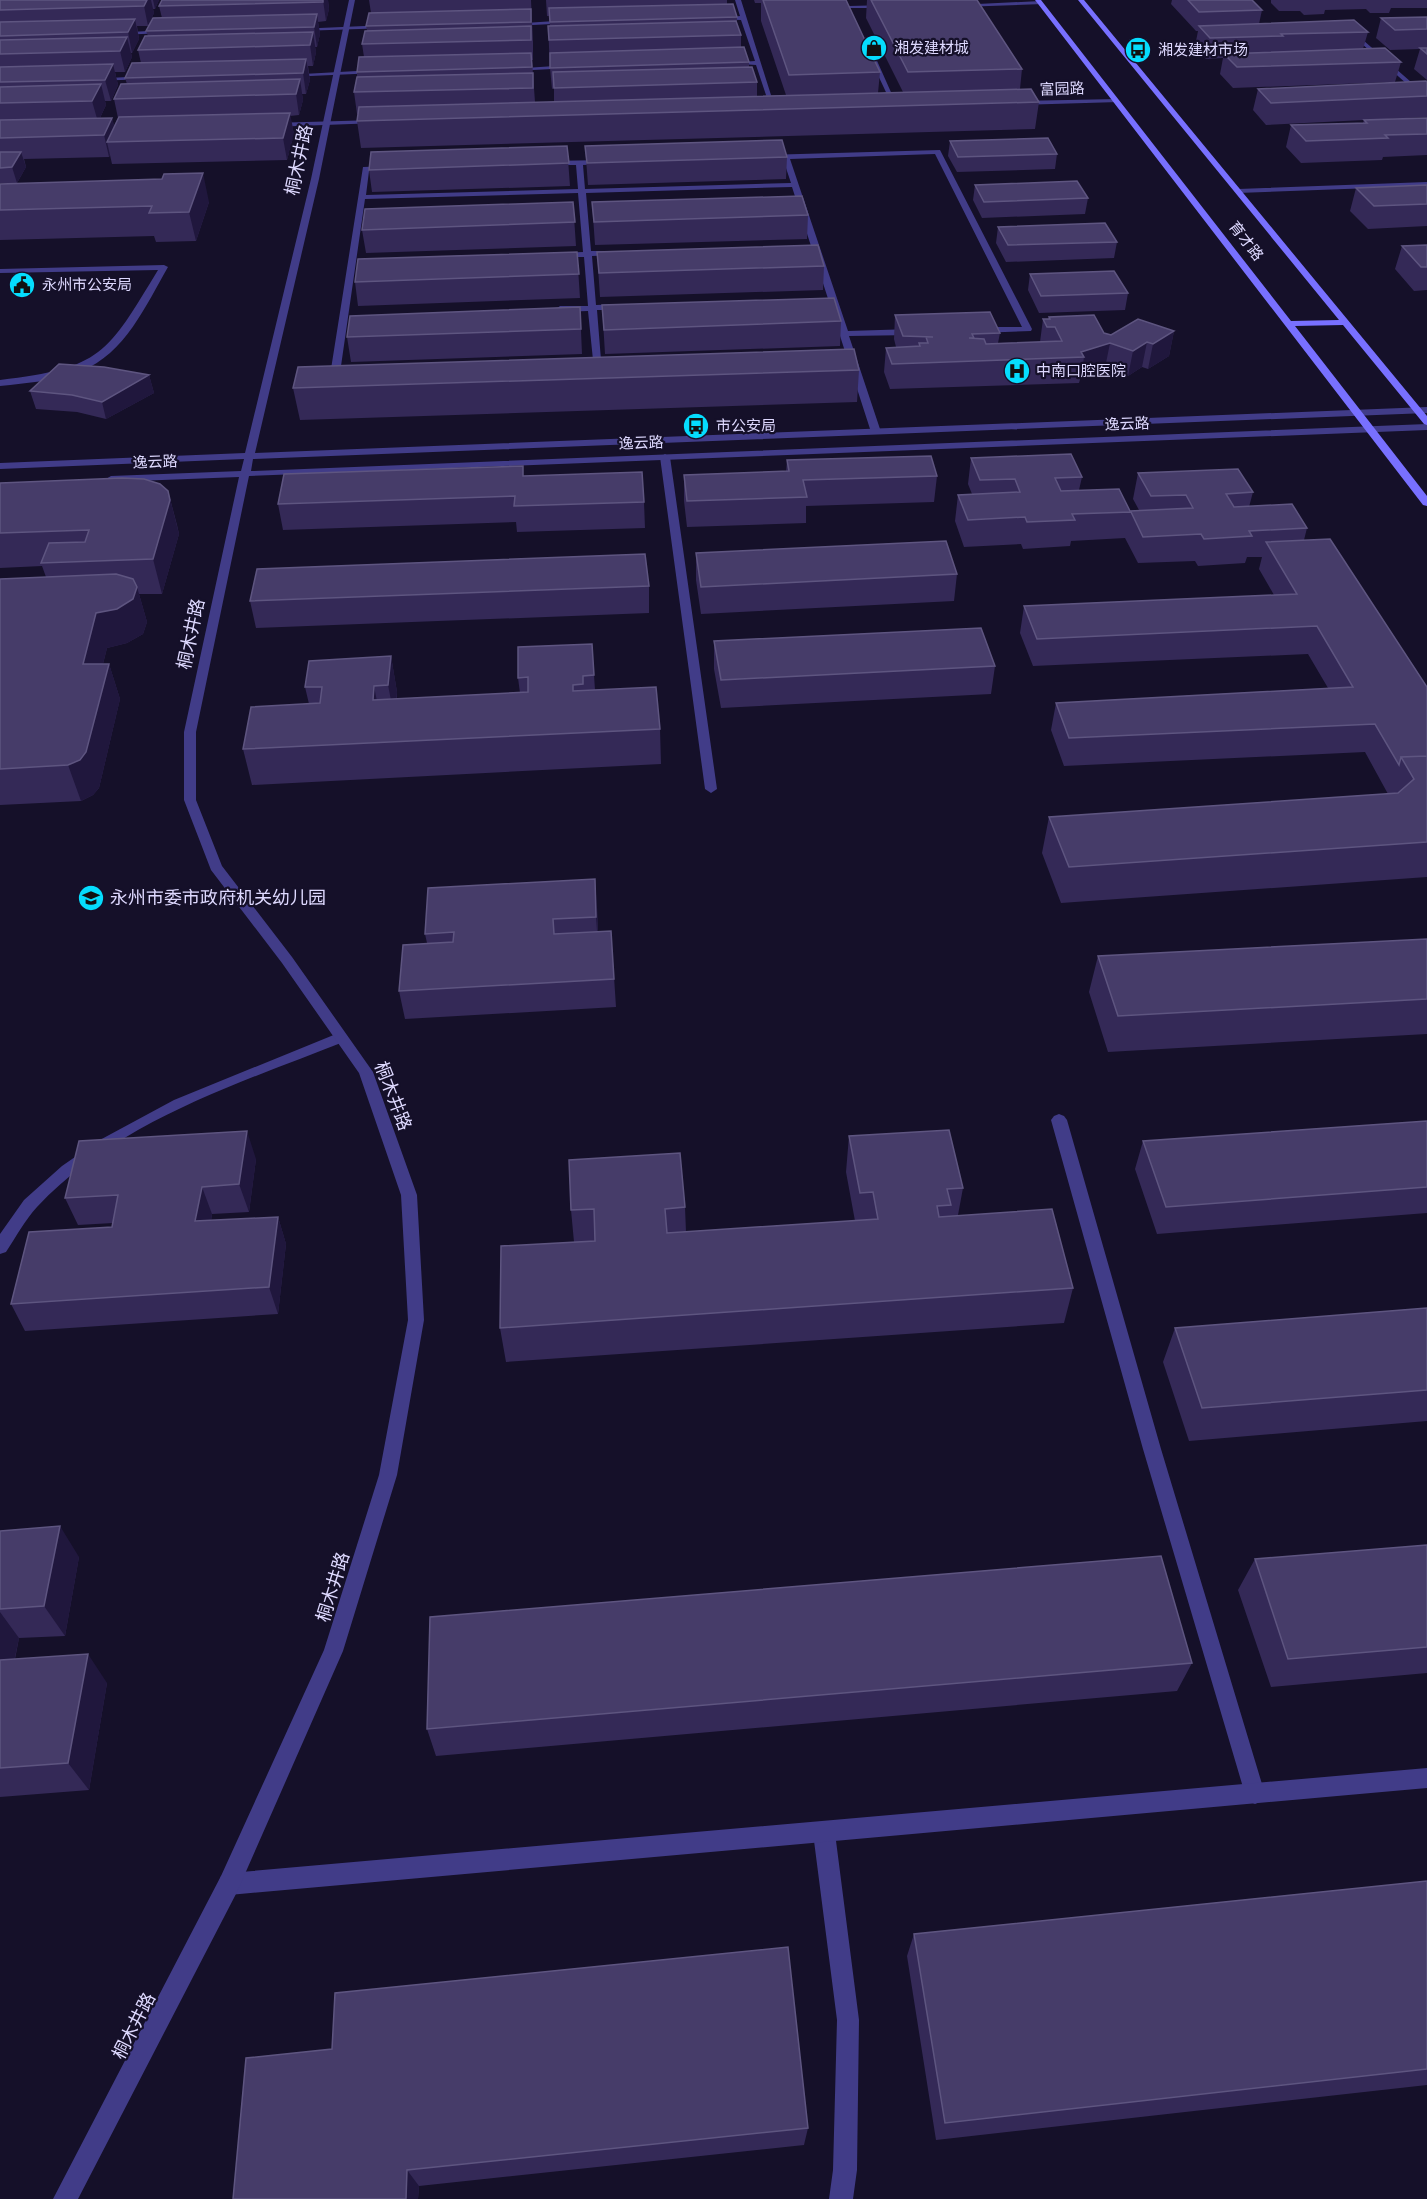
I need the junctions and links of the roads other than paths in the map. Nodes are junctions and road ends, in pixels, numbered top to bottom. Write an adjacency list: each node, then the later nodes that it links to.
1 (352, 0): 15 (street, 桐木井路)
2 (738, 0): 9 (street)
3 (845, 0): 8 (street)
4 (1082, 0): 51 (main road, 育才路)
5 (1040, 2): 6 (street); 30 (main road, 育才路)
6 (957, 5)
7 (897, 7): 8 (street)
8 (849, 8): 10 (street)
9 (744, 18): 11 (street); 22 (street)
10 (854, 18)
11 (709, 19)
12 (580, 22): 13 (street)
13 (510, 24)
14 (393, 27): 15 (street)
15 (346, 28): 16 (street); 26 (street, 桐木井路)
16 (286, 29)
17 (179, 32): 18 (street)
18 (107, 33)
19 (1363, 42): 31 (street)
20 (868, 48): 35 (street)
21 (723, 63): 22 (street)
22 (759, 63): 36 (street)
23 (583, 67): 24 (street)
24 (501, 69)
25 (383, 72): 26 (street)
26 (336, 73): 27 (street); 40 (street, 桐木井路)
27 (279, 75)
28 (151, 78): 29 (street)
29 (93, 80)
30 (1117, 100): 32 (street, 富园路); 69 (main road, 育才路)
31 (1427, 100)
32 (1012, 104)
33 (907, 106): 35 (street)
34 (885, 107): 35 (street)
35 (896, 107)
36 (774, 110): 37 (street); 38 (street)
37 (786, 110)
38 (763, 111)
39 (385, 122): 40 (street)
40 (326, 123): 41 (street); 86 (street, 桐木井路)
41 (256, 125)
42 (786, 156): 43 (street); 49 (street); 70 (street)
43 (763, 157)
44 (613, 161): 45 (street)
45 (579, 162): 46 (street); 50 (street)
46 (543, 163)
47 (401, 168): 52 (street)
48 (1427, 184): 51 (street)
49 (795, 185): 50 (street); 53 (street)
50 (581, 191): 52 (street); 56 (street)
51 (1238, 191): 68 (main road, 育才路)
52 (362, 197): 59 (street)
53 (815, 247): 54 (street); 62 (street)
54 (804, 248)
55 (633, 253): 56 (street)
56 (587, 254): 57 (street); 64 (street)
57 (552, 255)
58 (364, 261): 59 (street)
59 (352, 262): 66 (street)
60 (0, 272): 79 (street)
61 (821, 300): 62 (street)
62 (832, 300): 72 (street)
63 (638, 306): 64 (street)
64 (592, 308): 65 (street); 76 (street)
65 (545, 309)
66 (344, 316): 67 (street); 78 (street)
67 (356, 316)
68 (1346, 322): 69 (main road); 80 (main road, 育才路)
69 (1291, 324): 81 (main road, 育才路)
70 (970, 330)
71 (924, 332): 72 (street)
72 (844, 334): 74 (street)
73 (838, 353): 74 (street)
74 (850, 353): 85 (street)
75 (585, 360): 76 (street)
76 (597, 360): 77 (street)
77 (608, 360)
78 (359, 368)
79 (0, 383)
80 (1423, 411): 81 (street, 逸云路); 82 (main road, 育才路)
81 (1359, 413): 84 (main road, 育才路); 85 (street, 逸云路)
82 (1427, 422)
83 (1427, 427): 84 (street, 逸云路)
84 (1371, 429): 87 (street, 逸云路); 91 (main road, 育才路)
85 (876, 432): 86 (street, 逸云路)
86 (250, 456): 88 (street, 逸云路); 89 (street, 桐木井路)
87 (665, 457): 89 (street, 逸云路); 92 (street)
88 (0, 466)
89 (245, 474): 90 (street, 逸云路); 93 (street, 桐木井路)
90 (105, 479)
91 (1427, 503)
92 (711, 789)
93 (341, 1037): 95 (street); 99 (street, 桐木井路)
94 (1059, 1120): 97 (street)
95 (0, 1247)
96 (1427, 1778): 97 (street)
97 (1255, 1794): 98 (street)
98 (824, 1833): 99 (street); 101 (street)
99 (229, 1884): 100 (street, 桐木井路)
100 (65, 2199)
101 (841, 2199)

